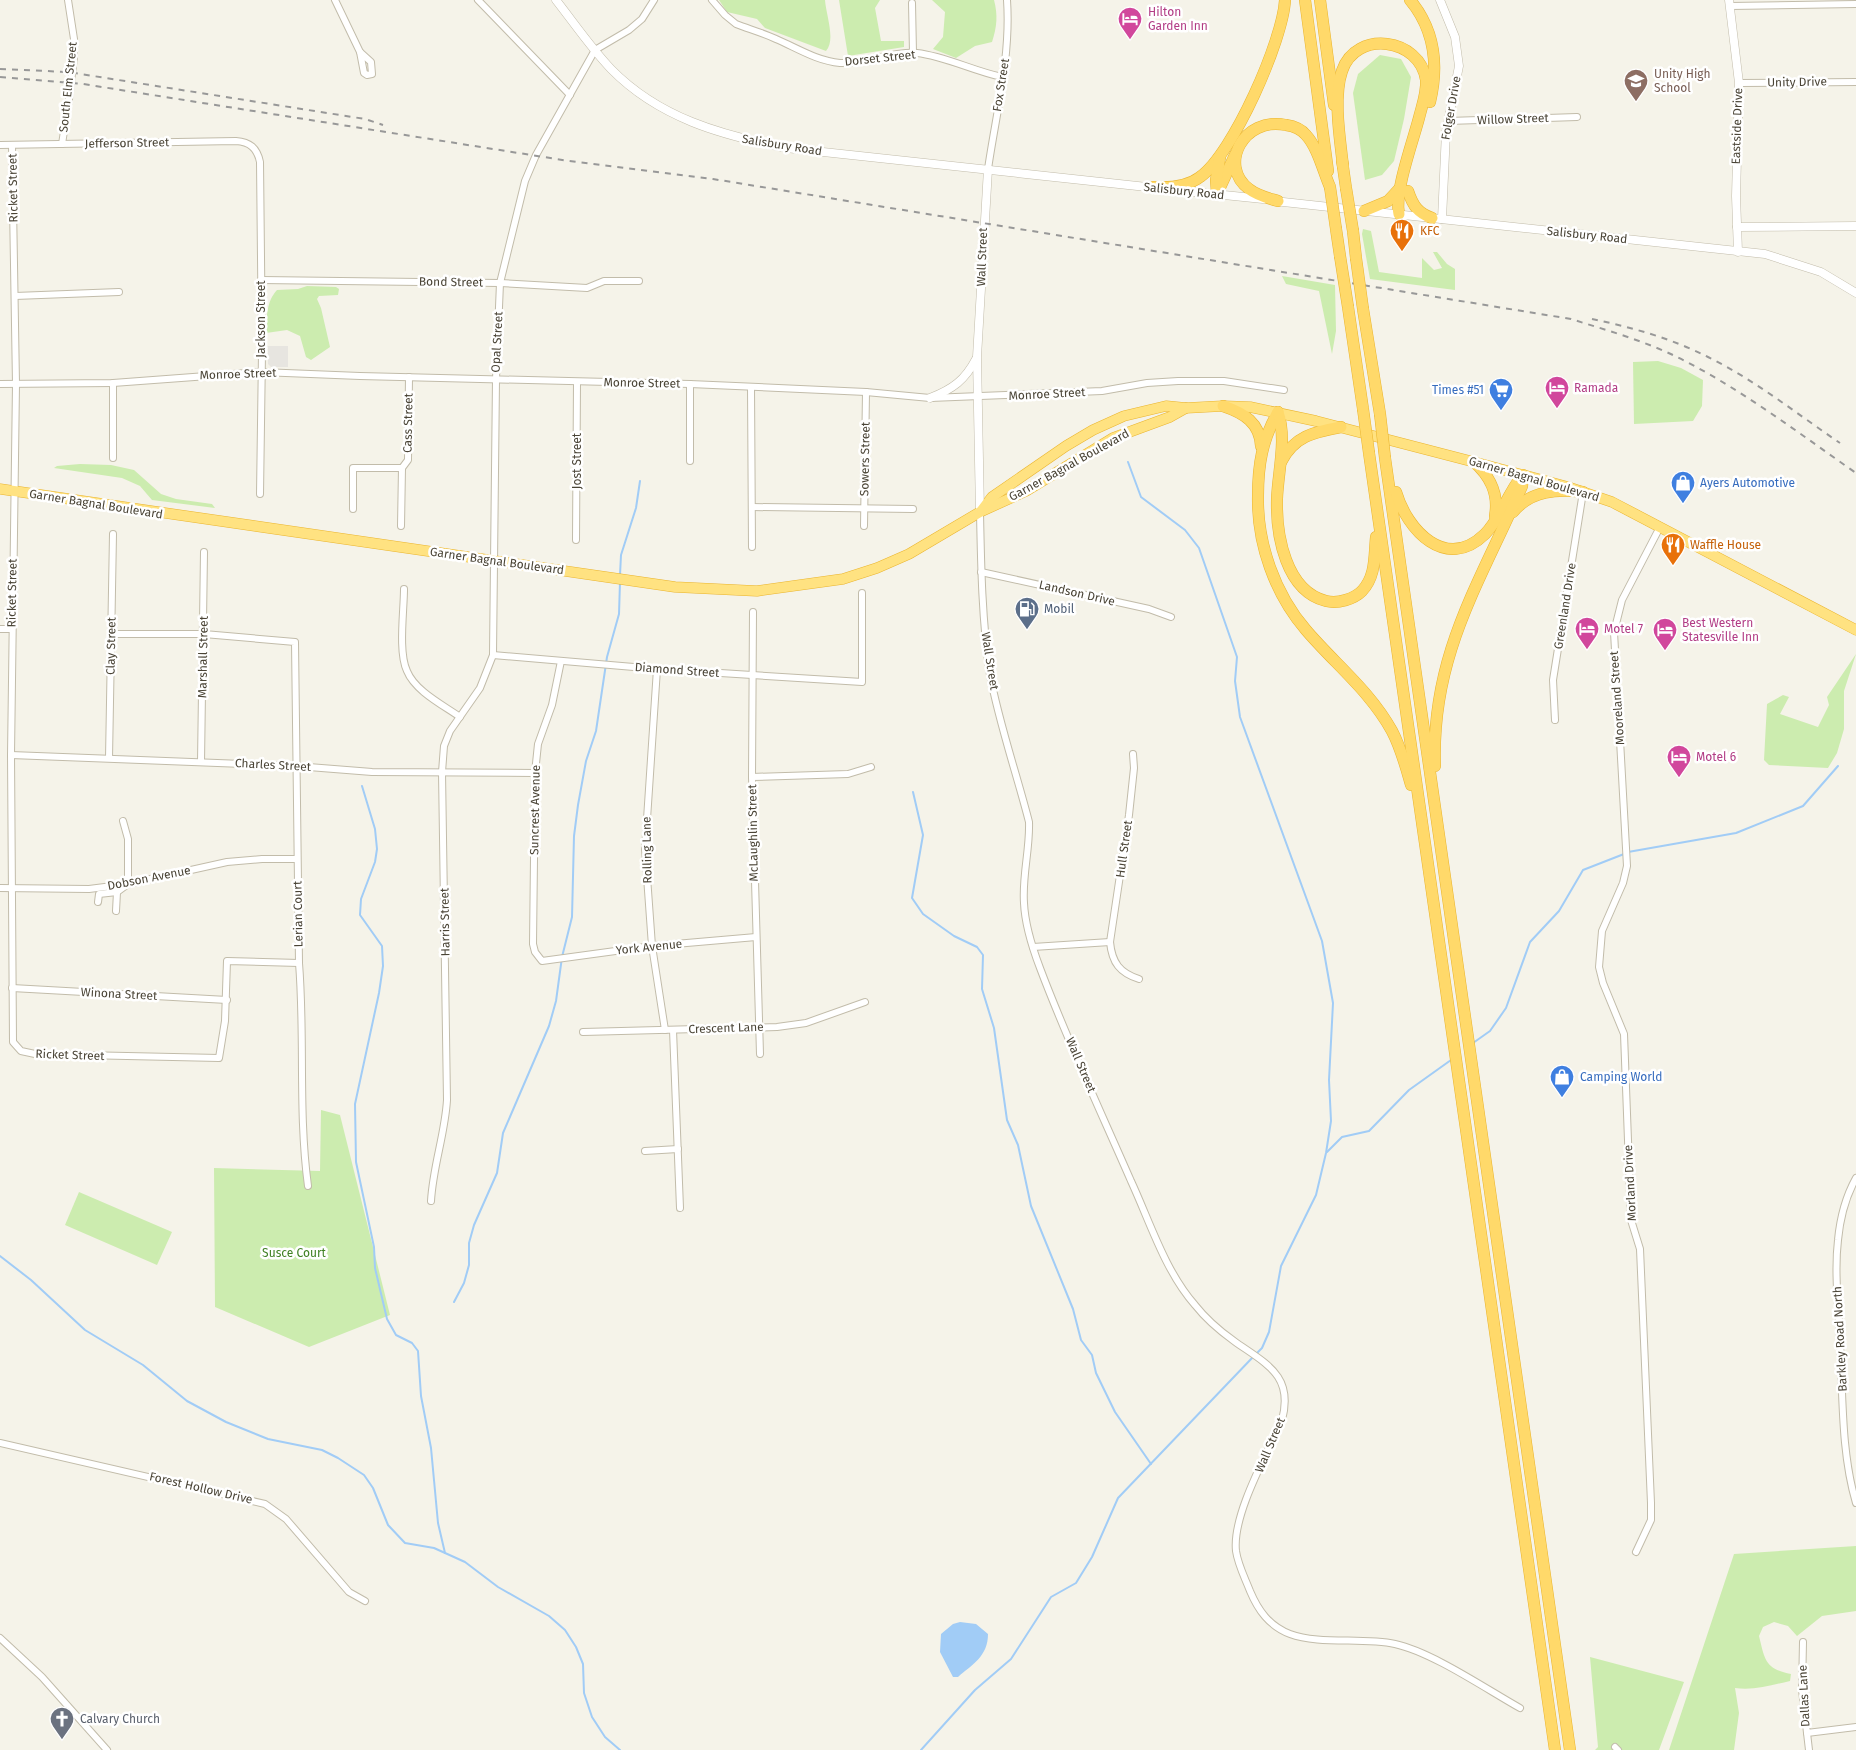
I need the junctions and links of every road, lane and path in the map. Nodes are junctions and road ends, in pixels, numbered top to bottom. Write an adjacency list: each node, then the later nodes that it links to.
1 (68, 0): 25 (street, South Elm Street, bridge)
2 (335, 0): 17 (street)
3 (478, 0): 22 (street)
4 (556, 0): 16 (street, Salisbury Road)
5 (654, 0): 16 (street)
6 (712, 0): 18 (street, Dorset Street)
7 (1007, 0): 19 (street, Fox Street)
8 (1285, 0): 30 (highway)
9 (1305, 0): 34 (highway)
10 (1320, 0): 31 (highway)
11 (1410, 0): 35 (highway)
12 (1440, 0): 24 (street, Folger Drive)
13 (912, 3): 18 (street)
14 (1729, 3): 15 (street); 21 (street, Eastside Drive)
15 (1856, 4)
16 (595, 50): 22 (street, Opal Street); 32 (street, Salisbury Road)
17 (360, 52)
18 (913, 53): 19 (street, Dorset Street)
19 (1002, 77): 32 (street, Fox Street)
20 (1856, 82): 21 (street, Unity Drive)
21 (1739, 83): 42 (street, Eastside Drive)
22 (570, 95): 46 (street, Opal Street)
23 (1577, 117): 24 (street, Willow Street)
24 (1448, 121): 40 (street, Folger Drive)
25 (62, 144): 27 (street, Jefferson Street); 28 (street, Jefferson Street)
26 (0, 145): 27 (street, Jefferson Street)
27 (12, 145): 49 (street, Ricket Street)
28 (253, 146): 44 (street, Jackson Street)
29 (1238, 149): 34 (highway); 36 (highway); 37 (highway)
30 (1222, 151): 33 (highway); 36 (highway)
31 (1343, 166): 35 (highway); 70 (highway, bridge)
32 (988, 169): 33 (street, Salisbury Road); 50 (street, Wall Street)
33 (1153, 187): 36 (street, Salisbury Road)
34 (1330, 188): 85 (highway, bridge)
35 (1405, 189): 38 (highway); 39 (highway); 40 (highway)
36 (1217, 194): 37 (street, Salisbury Road)
37 (1278, 201): 38 (street, Salisbury Road)
38 (1364, 211): 39 (street, Salisbury Road)
39 (1399, 214): 40 (street, Salisbury Road)
40 (1437, 219): 43 (street, Salisbury Road)
41 (1856, 226): 42 (street)
42 (1737, 227): 43 (street, Eastside Drive)
43 (1738, 252): 48 (street, Salisbury Road)
44 (261, 280): 46 (street, Bond Street); 51 (street, Jackson Street)
45 (639, 281): 46 (street, Bond Street)
46 (500, 283): 53 (street, Opal Street)
47 (119, 292): 49 (street)
48 (1856, 293)
49 (15, 296): 56 (street, Ricket Street)
50 (976, 357): 62 (street, Wall Street); 63 (street)
51 (261, 372): 52 (street, Monroe Street); 57 (street, Monroe Street); 79 (street, Jackson Street)
52 (409, 377): 53 (street, Monroe Street); 73 (street, Cass Street)
53 (496, 379): 54 (street, Monroe Street); 95 (street, Opal Street)
54 (577, 382): 58 (street, Monroe Street); 92 (street, Jost Street)
55 (0, 384): 56 (street, Monroe Street)
56 (16, 384): 57 (street, Monroe Street); 77 (street, Ricket Street)
57 (114, 384): 69 (street)
58 (690, 384): 59 (street, Monroe Street); 71 (street)
59 (751, 387): 61 (street, Monroe Street); 80 (street)
60 (1284, 390): 62 (street, Monroe Street)
61 (866, 392): 63 (street, Monroe Street); 81 (street, Sowers Street)
62 (976, 397): 63 (street, Monroe Street); 84 (street, Wall Street)
63 (930, 398)
64 (1223, 406): 65 (highway, Garner Bagnal Boulevard); 66 (highway, Garner Bagnal Boulevard); 68 (highway)
65 (1186, 408): 84 (highway, Garner Bagnal Boulevard); 84 (highway, Garner Bagnal Boulevard)
66 (1278, 412): 67 (highway, Garner Bagnal Boulevard); 68 (highway); 74 (highway)
67 (1340, 427): 72 (highway, Garner Bagnal Boulevard); 74 (highway)
68 (1261, 451): 131 (highway)
69 (113, 458)
70 (1385, 458): 87 (highway); 124 (highway)
71 (690, 461)
72 (1473, 461): 75 (highway, Garner Bagnal Boulevard); 87 (highway)
73 (402, 468): 82 (street); 88 (street, Cass Street)
74 (1279, 474): 85 (highway)
75 (1523, 475): 78 (highway, Garner Bagnal Boulevard); 86 (highway); 87 (highway)
76 (0, 489): 77 (highway, Garner Bagnal Boulevard)
77 (14, 491): 95 (highway, Garner Bagnal Boulevard); 102 (street, Ricket Street)
78 (1583, 492): 86 (highway); 90 (highway, Garner Bagnal Boulevard); 111 (street, Greenland Drive)
79 (260, 494)
80 (752, 507): 81 (street); 93 (street)
81 (864, 508): 83 (street); 89 (street, Sowers Street)
82 (353, 509)
83 (913, 509)
84 (980, 512): 95 (highway, Garner Bagnal Boulevard); 96 (street, Wall Street)
85 (1377, 512): 131 (highway)
86 (1507, 519): 124 (highway)
87 (1493, 522)
88 (401, 526)
89 (864, 526)
90 (1660, 527): 103 (highway, Garner Bagnal Boulevard); 121 (street, Mooreland Street)
91 (113, 534): 104 (street, Clay Street)
92 (576, 540)
93 (752, 547)
94 (204, 552): 105 (street, Marshall Street)
95 (493, 559): 106 (street, Opal Street)
96 (981, 572): 100 (street, Landson Drive); 135 (street, Wall Street)
97 (404, 589): 110 (street)
98 (862, 593): 109 (street, Diamond Street)
99 (753, 612): 109 (street, McLaughlin Street)
100 (1171, 617)
101 (0, 629): 102 (street)
102 (11, 629): 113 (street, Ricket Street)
103 (1856, 630)
104 (111, 634): 105 (street); 114 (street, Clay Street)
105 (204, 634): 115 (street, Marshall Street); 116 (street, Lerian Court)
106 (493, 655): 107 (street, Diamond Street); 110 (street, Harris Street)
107 (561, 661): 108 (street, Diamond Street); 119 (street, Suncrest Avenue)
108 (657, 669): 109 (street, Diamond Street); 134 (street, Rolling Lane)
109 (752, 675): 120 (street, McLaughlin Street)
110 (460, 717): 118 (street, Harris Street)
111 (1555, 720)
112 (1133, 754): 133 (street, Hull Street)
113 (11, 755): 114 (street, Charles Street); 127 (street, Ricket Street)
114 (109, 758): 115 (street, Charles Street)
115 (201, 762): 116 (street, Charles Street)
116 (296, 766): 118 (street, Charles Street); 123 (street, Lerian Court)
117 (870, 766): 120 (street)
118 (442, 772): 119 (street, Charles Street); 151 (street, Harris Street)
119 (535, 773): 136 (street, Suncrest Avenue)
120 (752, 776): 132 (street, McLaughlin Street)
121 (1625, 819): 155 (street, Morland Drive)
122 (123, 821): 125 (street)
123 (297, 859): 125 (street, Dobson Avenue); 137 (street, Lerian Court)
124 (1444, 873): 164 (highway)
125 (128, 884): 127 (street, Dobson Avenue); 128 (street)
126 (0, 888): 127 (street, Dobson Avenue)
127 (10, 889): 139 (street, Ricket Street)
128 (117, 892): 129 (street); 130 (street)
129 (98, 902)
130 (116, 911)
131 (1438, 936): 163 (highway)
132 (756, 937): 134 (street, York Avenue); 142 (street, McLaughlin Street)
133 (1110, 942): 135 (street); 138 (street)
134 (652, 946): 136 (street, York Avenue); 143 (street, Rolling Lane)
135 (1033, 947): 159 (street, Wall Street)
136 (542, 961)
137 (299, 963): 140 (street); 150 (street, Lerian Court)
138 (1139, 979)
139 (12, 988): 140 (street, Winona Street); 140 (street, Ricket Street)
140 (226, 1000)
141 (865, 1002): 142 (street, Crescent Lane)
142 (759, 1027): 144 (street, Crescent Lane); 146 (street, McLaughlin Street)
143 (665, 1030): 144 (street, Crescent Lane); 145 (street, Crescent Lane)
144 (673, 1030): 147 (street)
145 (583, 1032)
146 (760, 1054)
147 (678, 1149): 148 (street); 152 (street)
148 (646, 1151)
149 (1856, 1178): 154 (street, Barkley Road North)
150 (308, 1186)
151 (431, 1201)
152 (680, 1208)
153 (0, 1442): 156 (street, Forest Hollow Drive)
154 (1856, 1503)
155 (1636, 1552)
156 (365, 1601)
157 (0, 1638): 162 (street)
158 (1803, 1642): 161 (street, Dallas Lane)
159 (1520, 1708)
160 (1856, 1727): 161 (street)
161 (1806, 1733): 165 (street, Dallas Lane)
162 (108, 1750)
163 (1555, 1750)
164 (1570, 1750)
165 (1809, 1750)

